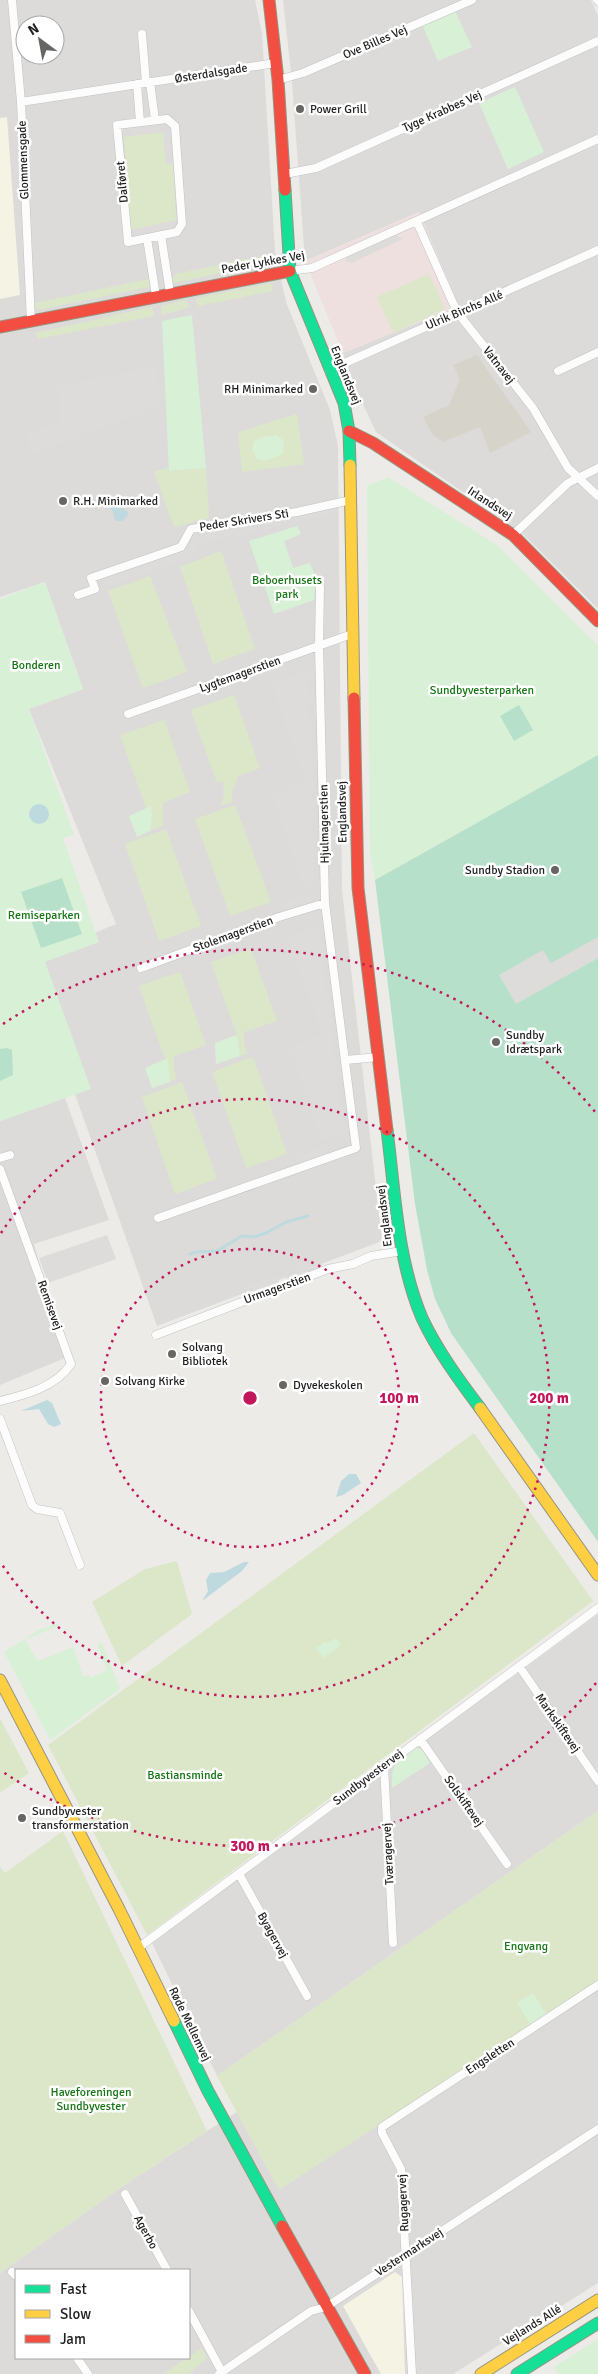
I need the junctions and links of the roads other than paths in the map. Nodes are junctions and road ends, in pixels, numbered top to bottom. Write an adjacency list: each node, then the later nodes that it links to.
1 (12, 0): 10 (street, Glommensgade)
2 (269, 0): 6 (street, Englandsvej)
3 (472, 0): 7 (street, Ove Billes Vej)
4 (142, 34): 8 (street)
5 (598, 41): 14 (street, Tyge Krabbes Vej)
6 (276, 63): 7 (street, Englandsvej); 8 (street, Østerdalsgade)
7 (278, 80): 14 (street, Englandsvej)
8 (148, 82): 9 (street, Østerdalsgade); 11 (street)
9 (137, 84): 10 (street, Østerdalsgade); 12 (street)
10 (21, 102): 23 (street, Glommensgade)
11 (155, 120): 12 (street, Dalføret); 16 (street, Dalføret)
12 (140, 122): 17 (street, Dalføret)
13 (598, 139): 15 (street, Peder Lykkes Vej)
14 (285, 174): 19 (street, Englandsvej)
15 (417, 222): 19 (street, Peder Lykkes Vej); 22 (street, Vatnavej)
16 (161, 235): 17 (street, Dalføret); 20 (street)
17 (147, 238): 21 (street)
18 (598, 250): 22 (street, Ulrik Birchs Allé)
19 (290, 271): 20 (street, Peder Lykkes Vej); 26 (street, Englandsvej)
20 (170, 293): 21 (street, Peder Lykkes Vej)
21 (156, 296): 23 (street, Peder Lykkes Vej)
22 (457, 312): 26 (street, Ulrik Birchs Allé); 30 (street, Vatnavej)
23 (32, 321): 24 (street, Peder Lykkes Vej)
24 (0, 327)
25 (598, 352): 27 (street)
26 (329, 370): 28 (street, Englandsvej)
27 (558, 371)
28 (349, 431): 32 (street, Englandsvej); 33 (street, Irlandsvej)
29 (598, 468): 30 (street)
30 (579, 477): 31 (street, Vatnavej); 33 (street)
31 (598, 496)
32 (352, 500): 35 (street, Peder Skrivers Sti); 37 (street, Englandsvej)
33 (513, 535): 36 (street, Irlandsvej)
34 (320, 587): 38 (street, Hjulmagerstien)
35 (78, 595)
36 (598, 621)
37 (352, 634): 38 (street, Lygtemagerstien); 42 (street, Englandsvej)
38 (319, 645): 39 (street, Lygtemagerstien); 40 (street, Hjulmagerstien)
39 (128, 714)
40 (325, 904): 41 (street, Stolemagerstien); 43 (street, Hjulmagerstien)
41 (141, 968)
42 (378, 1057): 43 (street); 48 (street, Englandsvej)
43 (346, 1060): 47 (street, Hjulmagerstien)
44 (10, 1154): 45 (street)
45 (0, 1158)
46 (0, 1169): 50 (street, Remisevej)
47 (158, 1218)
48 (402, 1251): 49 (street, Urmagerstien); 53 (street, Englandsvej)
49 (156, 1335)
50 (0, 1402)
51 (0, 1419): 52 (street)
52 (80, 1565)
53 (598, 1575)
54 (598, 1608): 55 (street, Sundbyvestervej)
55 (519, 1666): 57 (street, Sundbyvestervej); 59 (street, Markskiftevej)
56 (0, 1680): 63 (street, Røde Mellemvej)
57 (420, 1739): 58 (street, Sundbyvestervej); 60 (street, Solskiftevej)
58 (384, 1765): 61 (street, Sundbyvestervej); 62 (street, Tværagervej)
59 (598, 1780)
60 (507, 1864)
61 (239, 1874): 63 (street, Sundbyvestervej); 65 (street, Byagervej)
62 (393, 1943)
63 (138, 1948): 72 (street, Røde Mellemvej)
64 (597, 1988): 66 (street, Engsletten)
65 (307, 1996)
66 (382, 2127): 69 (street, Rugagervej)
67 (598, 2129): 69 (street, Vestermarksvej)
68 (125, 2194): 70 (street, Agerbo)
69 (406, 2254): 72 (street, Vestermarksvej); 79 (street, Rugagervej)
70 (166, 2269)
71 (598, 2300): 80 (street, Vejlands Allé)
72 (326, 2307): 76 (street, Vestermarksvej); 78 (street, Røde Mellemvej)
73 (190, 2313): 76 (street)
74 (598, 2323): 81 (street)
75 (78, 2359): 77 (street)
76 (220, 2373)
77 (88, 2374)
78 (365, 2374)
79 (412, 2374)
80 (481, 2374)
81 (517, 2374)

